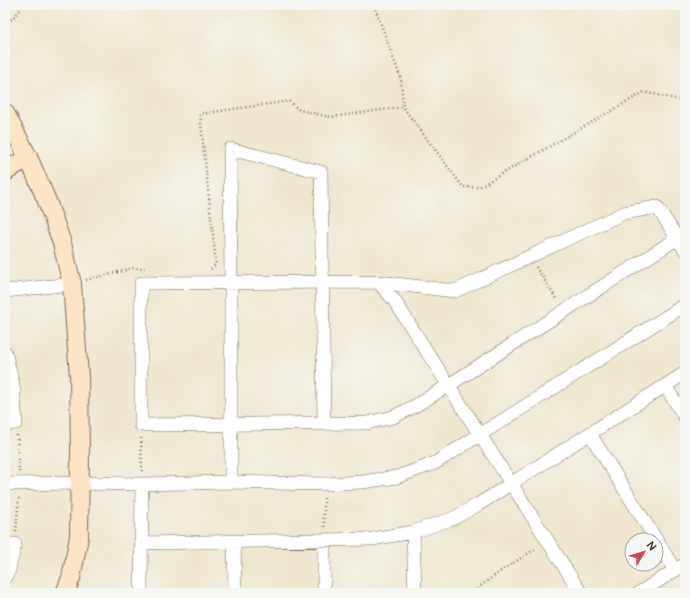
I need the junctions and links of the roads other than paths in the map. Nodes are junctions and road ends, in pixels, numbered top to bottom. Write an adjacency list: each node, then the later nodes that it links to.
1 (5, 113): 2 (street)
2 (28, 157): 3 (street); 9 (street)
3 (5, 172)
4 (678, 238): 5 (street); 8 (street); 14 (street)
5 (685, 250)
6 (231, 282): 7 (street); 7 (street); 19 (street); 19 (street)
7 (322, 282): 8 (street); 17 (street)
8 (378, 282): 14 (street)
9 (72, 284): 10 (street); 23 (street)
10 (5, 291)
11 (685, 305): 21 (street)
12 (5, 352): 18 (street)
13 (685, 373): 15 (street)
14 (449, 385): 17 (street); 21 (street)
15 (665, 386): 16 (street); 20 (street)
16 (685, 417)
17 (324, 423): 19 (street)
18 (10, 424)
19 (231, 425): 22 (street)
20 (590, 434): 26 (street); 32 (street)
21 (481, 435): 22 (street); 26 (street)
22 (231, 482): 25 (street)
23 (79, 483): 24 (street); 25 (street); 34 (street)
24 (5, 484)
25 (142, 484): 31 (street)
26 (511, 484): 27 (street); 39 (street)
27 (413, 532): 28 (street); 38 (street)
28 (324, 541): 29 (street); 37 (street)
29 (234, 542): 31 (street); 36 (street)
30 (10, 544): 33 (street)
31 (142, 544): 35 (street)
32 (680, 567): 40 (street)
33 (5, 577)
34 (65, 593)
35 (141, 593)
36 (235, 593)
37 (324, 593)
38 (415, 593)
39 (581, 593)
40 (639, 593)

